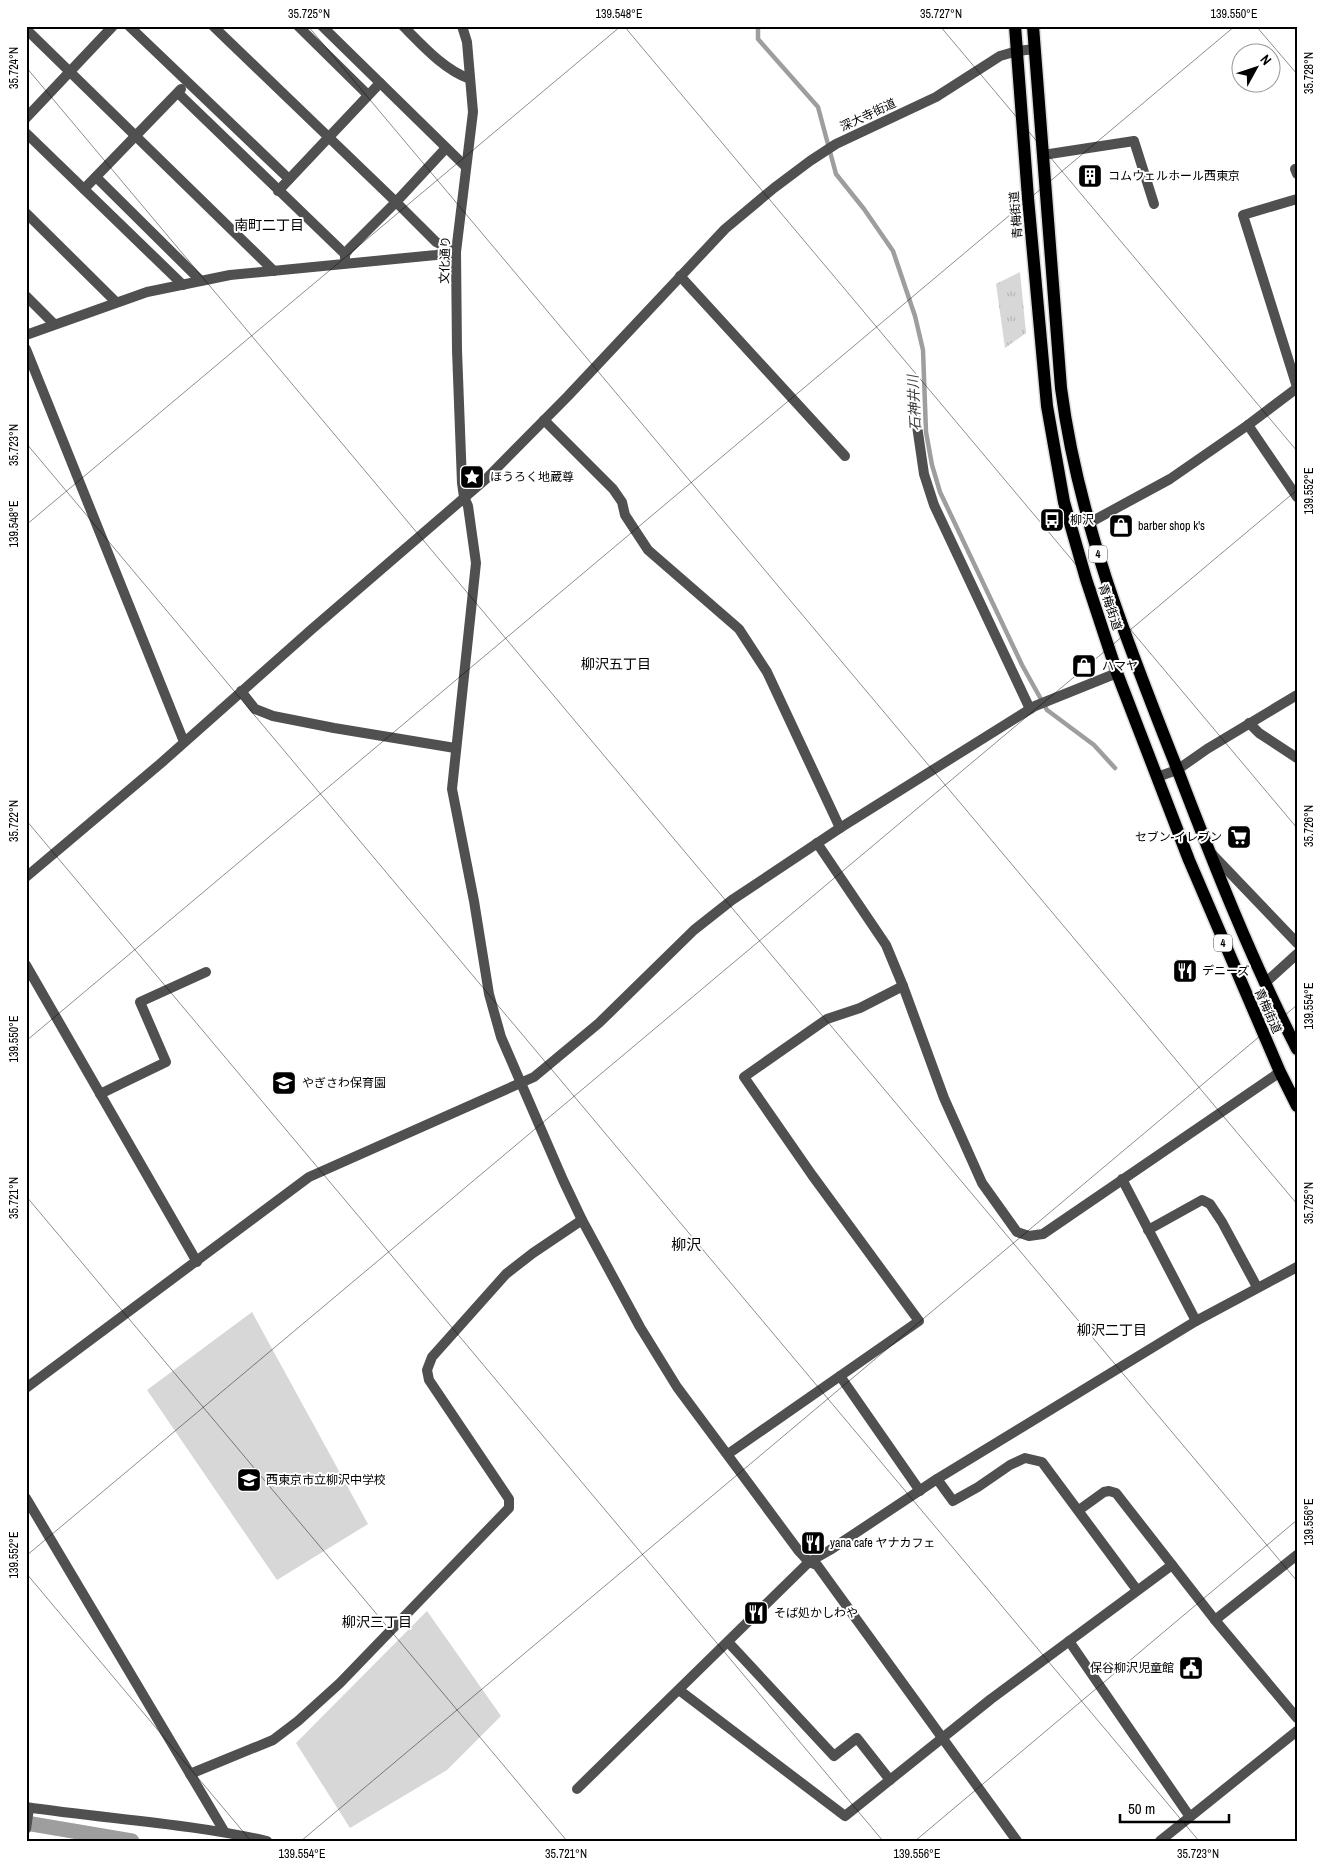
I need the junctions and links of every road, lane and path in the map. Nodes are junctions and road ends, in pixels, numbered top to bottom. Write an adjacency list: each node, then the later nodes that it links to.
1 (113, 26): 13 (street)
2 (129, 26): 15 (street)
3 (213, 26): 22 (street)
4 (298, 26): 18 (street)
5 (322, 26): 16 (street)
6 (403, 26): 14 (street)
7 (462, 26): 14 (street, 文化通り)
8 (1015, 26): 12 (main road, 青梅街道 / 4)
9 (1033, 26): 11 (main road, 青梅街道 / 4)
10 (26, 29): 13 (street)
11 (1035, 49): 12 (street, 深大寺街道); 24 (main road, 青梅街道 / 4)
12 (1017, 51): 39 (street, 深大寺街道); 55 (main road, 青梅街道 / 4)
13 (70, 72): 19 (street); 21 (street)
14 (470, 78): 25 (street, 文化通り)
15 (188, 82): 17 (street); 29 (street)
16 (380, 83): 18 (street); 23 (street)
17 (178, 93): 21 (street); 31 (street)
18 (368, 95): 22 (street)
19 (26, 118)
20 (26, 133): 30 (street)
21 (136, 136): 28 (street); 38 (street)
22 (329, 137): 29 (street); 33 (street)
23 (446, 148): 25 (street); 33 (street)
24 (1043, 155): 34 (street); 54 (main road, 青梅街道 / 4)
25 (466, 167): 36 (street, 文化通り)
26 (1297, 169): 27 (street)
27 (1297, 174)
28 (96, 176): 30 (street); 40 (street)
29 (289, 179): 31 (street)
30 (84, 189): 41 (street)
31 (278, 191): 37 (street)
32 (1297, 199): 47 (street)
33 (396, 202): 36 (street); 37 (street)
34 (1154, 204)
35 (26, 213): 43 (street)
36 (456, 252): 37 (street); 52 (street, 文化通り)
37 (345, 259): 38 (street)
38 (274, 271): 40 (street)
39 (680, 276): 49 (street, 深大寺街道); 51 (street)
40 (201, 281): 41 (street)
41 (184, 284): 43 (street)
42 (26, 296): 44 (street)
43 (116, 302): 44 (street)
44 (54, 324): 45 (street)
45 (26, 335)
46 (26, 349): 60 (street)
47 (1297, 387): 50 (street)
48 (916, 419): 58 (street)
49 (544, 420): 52 (street); 65 (street)
50 (1248, 425): 53 (street); 54 (street)
51 (845, 456)
52 (464, 497): 56 (street); 61 (street, 文化通り)
53 (1297, 498)
54 (1089, 524): 63 (main road, 青梅街道 / 4)
55 (1117, 673): 58 (street); 64 (main road, 青梅街道 / 4)
56 (241, 691): 60 (street); 61 (street)
57 (1297, 695): 59 (street)
58 (1032, 707): 65 (street)
59 (1249, 723): 62 (street); 63 (street)
60 (184, 742): 68 (street)
61 (455, 748): 77 (street, 文化通り)
62 (1297, 758)
63 (1177, 770): 64 (street); 67 (main road, 青梅街道 / 4)
64 (1157, 777): 76 (main road, 青梅街道 / 4)
65 (840, 828): 66 (street)
66 (817, 843): 74 (street); 77 (street)
67 (1209, 851): 69 (street); 73 (main road, 青梅街道 / 4)
68 (26, 877)
69 (1297, 943)
70 (1297, 954): 73 (street)
71 (26, 965): 79 (street)
72 (206, 972): 79 (street)
73 (1265, 983): 75 (main road, 青梅街道 / 4)
74 (903, 986): 81 (street); 88 (street)
75 (1297, 1049)
76 (1280, 1072): 78 (main road, 青梅街道 / 4); 81 (street)
77 (520, 1084): 82 (street, 文化通り); 84 (street)
78 (1293, 1091): 80 (main road, 青梅街道 / 4)
79 (100, 1094): 84 (street)
80 (1297, 1106)
81 (1122, 1179): 83 (street)
82 (582, 1220): 90 (street, 文化通り); 106 (street)
83 (1148, 1230): 86 (street); 87 (street)
84 (197, 1262): 89 (street)
85 (1297, 1267): 86 (street)
86 (1258, 1287): 87 (street)
87 (1196, 1321): 91 (street)
88 (840, 1376): 90 (street); 92 (street)
89 (26, 1388)
90 (728, 1454): 96 (street, 文化通り)
91 (937, 1479): 92 (street); 94 (street)
92 (920, 1491): 96 (street)
93 (26, 1498): 106 (street)
94 (1079, 1510): 97 (street); 98 (street)
95 (1297, 1555): 99 (street)
96 (809, 1562): 101 (street); 105 (street, 文化通り)
97 (1172, 1565): 98 (street); 99 (street)
98 (1138, 1590): 100 (street)
99 (1215, 1620): 103 (street)
100 (1069, 1641): 105 (street); 110 (street)
101 (728, 1642): 102 (street); 107 (street)
102 (679, 1690): 107 (street); 108 (street)
103 (1297, 1718)
104 (1297, 1731): 110 (street)
105 (942, 1738): 107 (street); 114 (street, 文化通り)
106 (190, 1774): 112 (street)
107 (890, 1780)
108 (578, 1789)
109 (28, 1808): 111 (street); 112 (street)
110 (1190, 1817): 115 (street)
111 (26, 1829)
112 (224, 1831): 113 (street)
113 (267, 1841)
114 (1017, 1841)
115 (1160, 1841)

